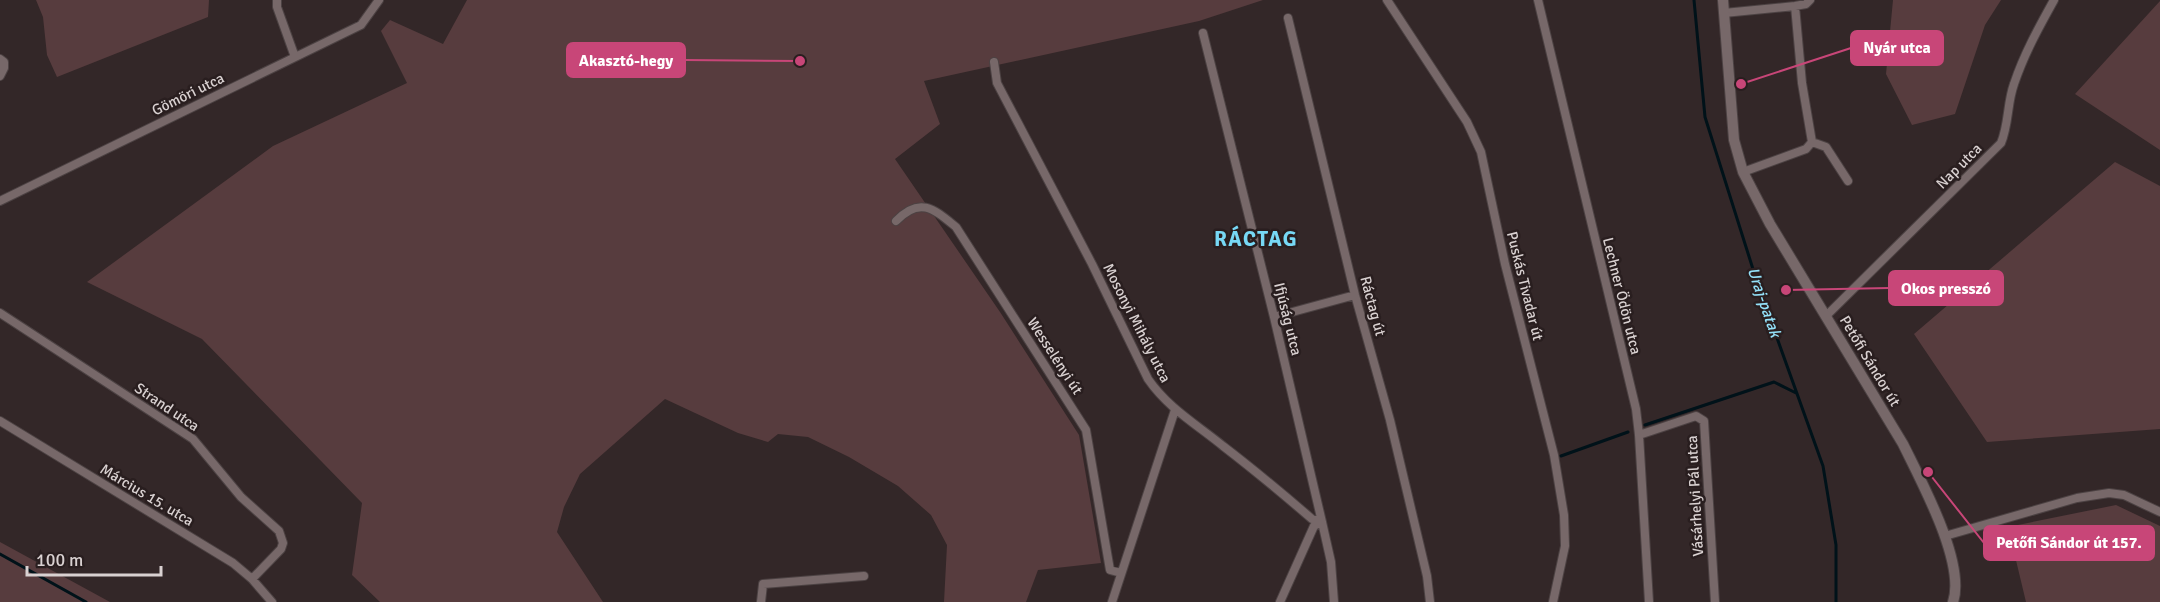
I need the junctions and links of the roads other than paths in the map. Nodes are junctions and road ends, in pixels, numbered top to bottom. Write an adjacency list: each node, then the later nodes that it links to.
1 (277, 0): 12 (street)
2 (379, 0): 12 (street, Gömöri utca)
3 (1387, 0): 40 (street, Puskás Tivadar út)
4 (1538, 0): 27 (street, Lechner Ödön utca)
5 (1723, 0): 9 (street, Petőfi Sándor út)
6 (1810, 0): 8 (street)
7 (2054, 0): 23 (street, Nap utca)
8 (1795, 6): 9 (street); 16 (street)
9 (1724, 13): 17 (street, Petőfi Sándor út)
10 (1288, 18): 21 (street, Ráctag út)
11 (1203, 33): 24 (street, Ifjúság utca)
12 (295, 57): 19 (street, Gömöri utca)
13 (0, 59): 15 (street)
14 (994, 62): 25 (street, Mosonyi Mihály utca)
15 (0, 76)
16 (1812, 142): 17 (street); 18 (street)
17 (1743, 172): 23 (street, Petőfi Sándor út)
18 (1848, 181)
19 (0, 201)
20 (896, 221): 31 (street, Wesselényi út)
21 (1355, 295): 24 (street); 39 (street, Ráctag út)
22 (0, 313): 33 (street, Strand utca)
23 (1826, 316): 30 (street, Petőfi Sándor út)
24 (1274, 317): 29 (street, Ifjúság utca)
25 (1175, 410): 29 (street, Mosonyi Mihály utca); 31 (street)
26 (0, 421): 33 (street, Március 15. utca)
27 (1639, 435): 41 (street, Lechner Ödön utca); 42 (street, Vásárhelyi Pál utca)
28 (2160, 512): 30 (street)
29 (1322, 522): 37 (street); 38 (street)
30 (1945, 536): 43 (street, Petőfi Sándor út)
31 (1121, 573): 36 (street)
32 (864, 576): 35 (street)
33 (252, 579): 34 (street, Március 15. utca)
34 (272, 602)
35 (761, 602)
36 (1112, 602)
37 (1280, 602)
38 (1334, 602)
39 (1430, 602)
40 (1553, 602)
41 (1649, 602)
42 (1715, 602)
43 (1953, 602)

